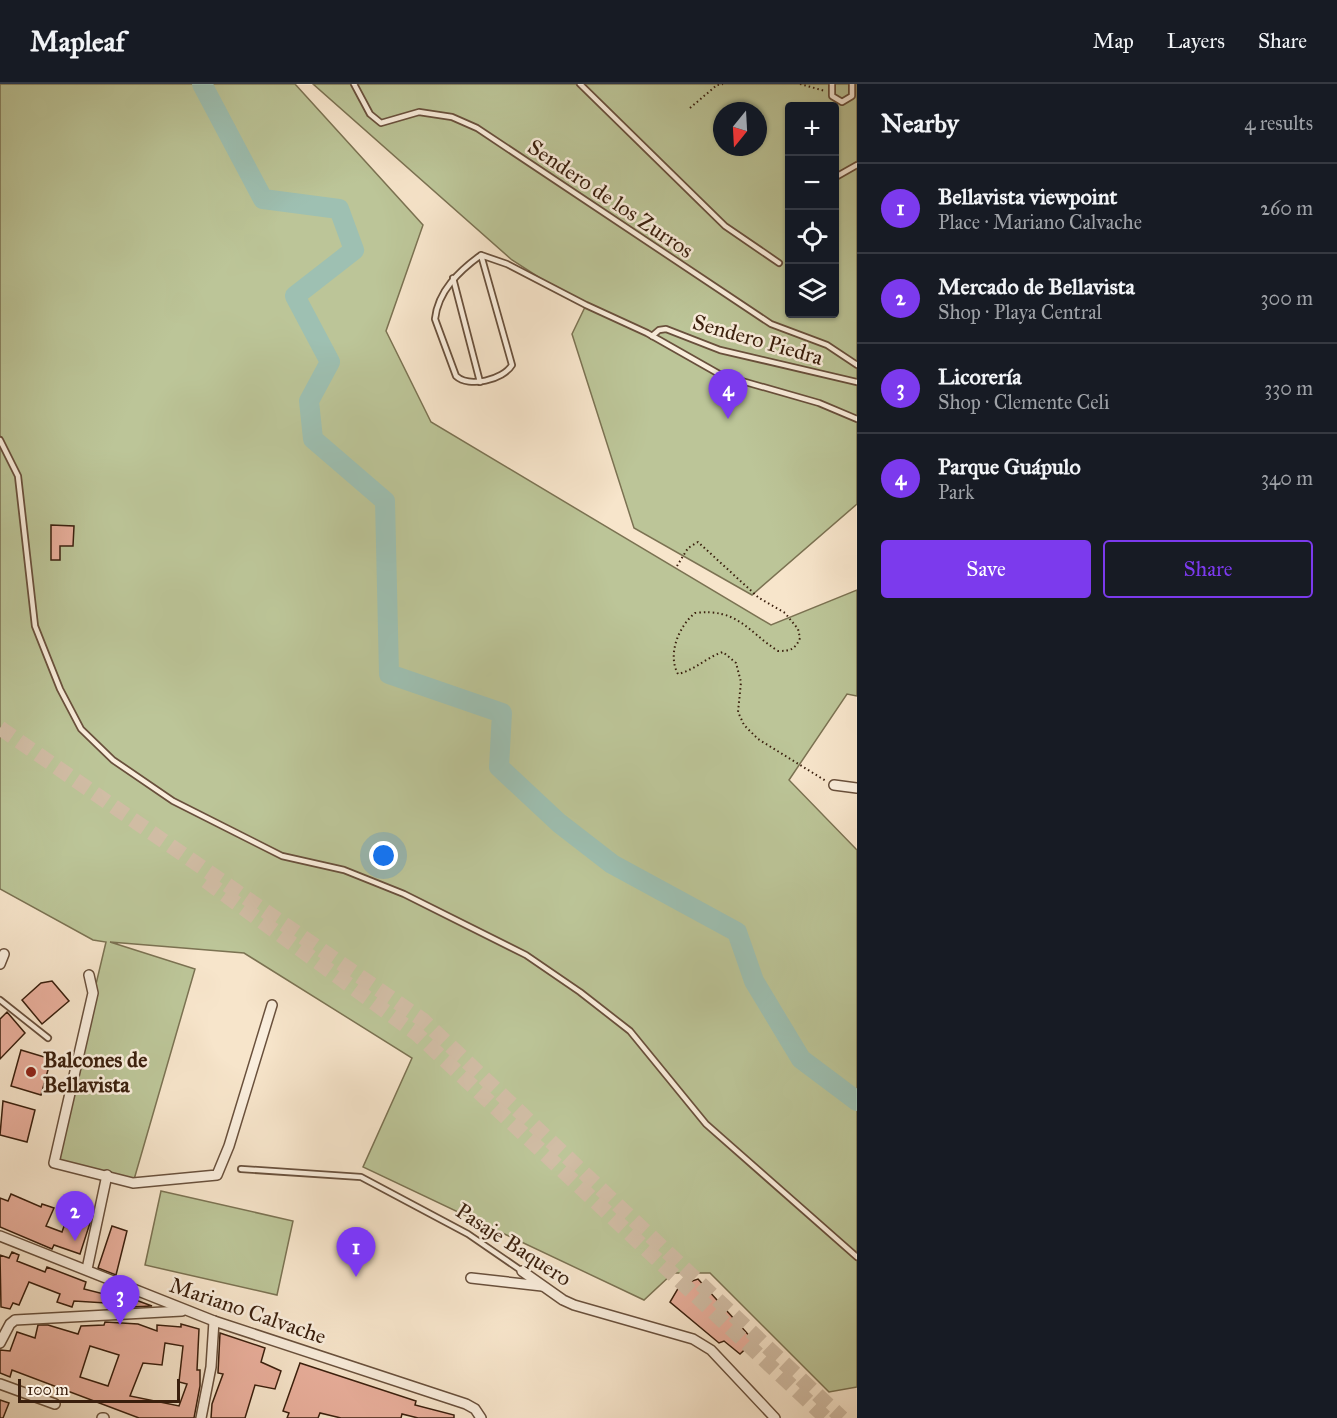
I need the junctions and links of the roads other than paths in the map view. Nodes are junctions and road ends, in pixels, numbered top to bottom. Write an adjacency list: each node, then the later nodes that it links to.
1 (354, 84): 11 (lane, Sendero de los Zurros)
2 (580, 84): 8 (lane)
3 (832, 84): 4 (lane)
4 (854, 86)
5 (857, 165): 6 (lane)
6 (839, 174)
7 (481, 255): 9 (lane); 10 (lane); 12 (lane)
8 (779, 263)
9 (453, 278): 12 (lane); 12 (lane)
10 (652, 336): 13 (lane, Sendero Piedra); 14 (lane)
11 (857, 365)
12 (480, 382)
13 (857, 382)
14 (857, 419)
15 (0, 440): 25 (lane)
16 (834, 785): 17 (street)
17 (857, 788)
18 (89, 975): 23 (street)
19 (0, 1000): 21 (lane)
20 (272, 1005): 23 (street)
21 (48, 1038)
22 (241, 1169): 27 (lane, Pasaje Baquero)
23 (107, 1175): 26 (street)
24 (0, 1236): 26 (street, Mariano Calvache)
25 (857, 1257)
26 (87, 1269): 30 (street, Mariano Calvache)
27 (522, 1271): 29 (street, Pasaje Baquero)
28 (471, 1278): 29 (street)
29 (544, 1287): 37 (street, Pasaje Baquero)
30 (186, 1311): 31 (street, Mariano Calvache); 32 (street)
31 (214, 1321): 35 (street); 36 (street, Mariano Calvache)
32 (0, 1343)
33 (0, 1384): 34 (street)
34 (55, 1404)
35 (201, 1418)
36 (481, 1418)
37 (775, 1418)

